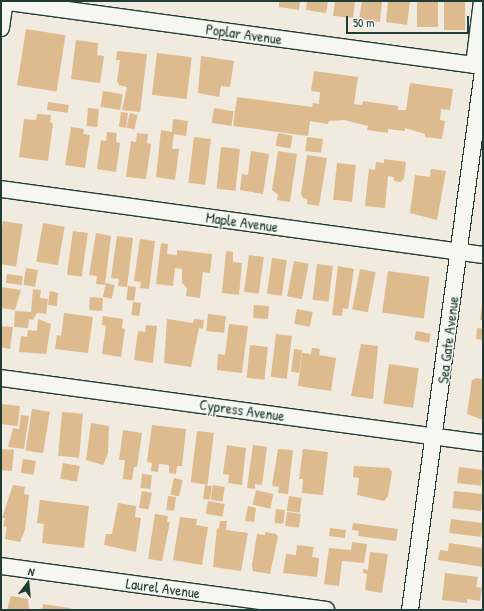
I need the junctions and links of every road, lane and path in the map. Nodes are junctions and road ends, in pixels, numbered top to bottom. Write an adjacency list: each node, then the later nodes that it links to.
1 (3, 1): 3 (street); 4 (street, Poplar Avenue)
2 (482, 1): 4 (street, Sea Gate Avenue)
3 (1, 28)
4 (480, 67): 6 (street, Sea Gate Avenue)
5 (1, 189): 6 (street, Maple Avenue)
6 (459, 252): 7 (street, Maple Avenue); 9 (street, Sea Gate Avenue)
7 (483, 255)
8 (1, 378): 9 (street, Cypress Avenue)
9 (436, 436): 10 (street, Cypress Avenue); 13 (street, Sea Gate Avenue)
10 (483, 443)
11 (1, 566): 12 (street, Laurel Avenue)
12 (326, 610)
13 (410, 610)

